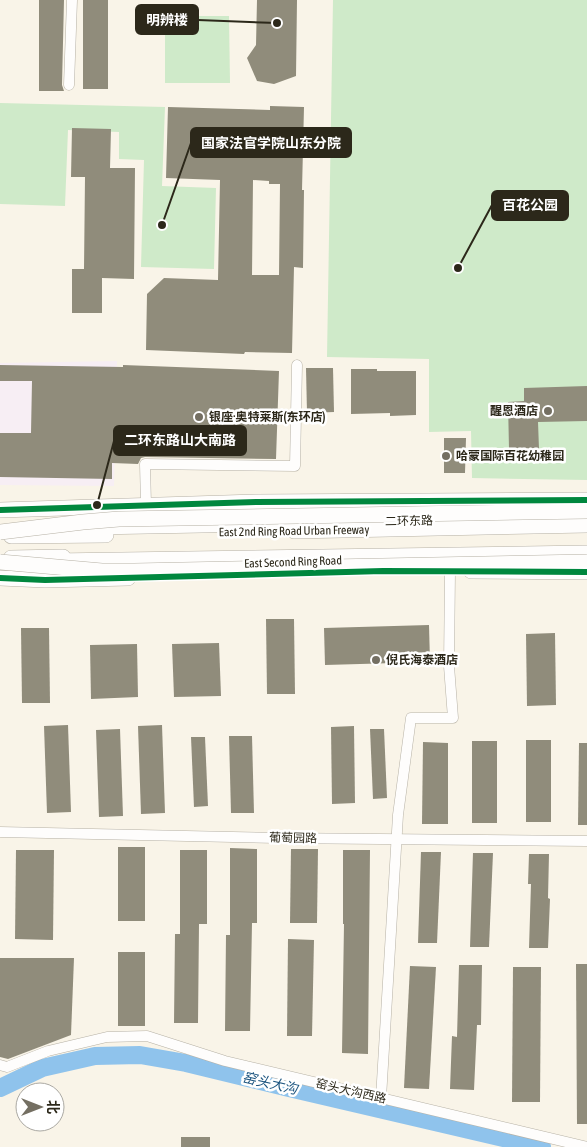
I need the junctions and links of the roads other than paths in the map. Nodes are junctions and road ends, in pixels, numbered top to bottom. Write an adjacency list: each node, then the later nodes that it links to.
1 (72, 0): 2 (street)
2 (70, 84)
3 (297, 365): 5 (street)
4 (587, 500): 5 (highway)
5 (146, 505): 6 (highway)
6 (78, 507): 7 (highway); 10 (highway, 二环东路)
7 (32, 509): 8 (highway); 10 (highway, 二环东路)
8 (0, 510)
9 (587, 511): 15 (highway, bridge)
10 (56, 518): 13 (highway, 二环东路); 14 (highway, 二环东路)
11 (587, 518): 14 (highway, 二环东路)
12 (587, 526): 16 (highway, East 2nd Ring Road Urban Freeway)
13 (40, 527): 14 (highway, 二环东路); 15 (highway, 二环东路)
14 (81, 528)
15 (0, 530)
16 (0, 536)
17 (587, 547): 19 (highway, East 2nd Ring Road Urban Freeway)
18 (587, 553): 20 (highway)
19 (0, 558)
20 (170, 559): 21 (highway); 26 (highway)
21 (84, 561): 23 (highway); 28 (highway)
22 (587, 562): 23 (highway, bridge)
23 (0, 564)
24 (450, 571): 25 (highway, East Second Ring Road); 26 (highway, East Second Ring Road); 30 (street)
25 (587, 572)
26 (204, 576): 28 (highway, East Second Ring Road)
27 (0, 578): 28 (highway, East Second Ring Road)
28 (45, 580)
29 (0, 832): 30 (street, 葡萄园路)
30 (397, 839): 31 (street, 葡萄园路); 33 (street)
31 (587, 841)
32 (0, 1065): 33 (street, 窑头大沟西路)
33 (381, 1098): 34 (street, 窑头大沟西路)
34 (587, 1147)

